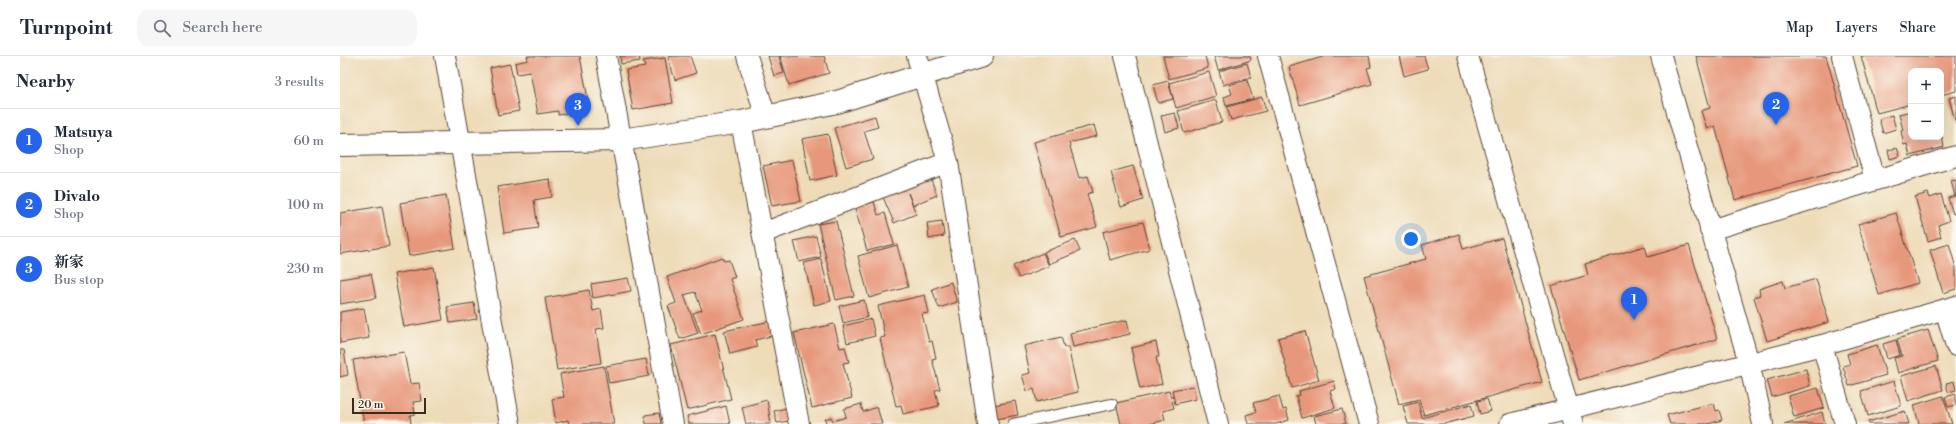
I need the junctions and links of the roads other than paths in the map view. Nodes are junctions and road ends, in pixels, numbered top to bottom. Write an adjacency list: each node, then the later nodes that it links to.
1 (445, 56): 14 (street)
2 (606, 56): 13 (street)
3 (747, 56): 11 (street)
4 (982, 56): 10 (street)
5 (1125, 56): 32 (street)
6 (1268, 56): 33 (street)
7 (1468, 56): 26 (street)
8 (1661, 56): 19 (street)
9 (1842, 56): 18 (street)
10 (920, 66): 11 (street); 17 (street)
11 (766, 117): 12 (street)
12 (740, 122): 13 (street); 20 (street)
13 (621, 140): 14 (street); 28 (street)
14 (461, 143): 15 (street); 27 (street)
15 (340, 145)
16 (1956, 156): 18 (street)
17 (948, 162): 20 (street); 30 (street)
18 (1875, 180): 19 (street)
19 (1710, 230): 24 (street)
20 (763, 233): 29 (street)
21 (1950, 307): 22 (street); 23 (street)
22 (1822, 345): 24 (street); 36 (street)
23 (1956, 346)
24 (1749, 363): 26 (street); 35 (street)
25 (1112, 404): 31 (lane)
26 (1571, 417): 34 (street)
27 (510, 424)
28 (673, 424)
29 (799, 424)
30 (988, 424)
31 (1013, 424)
32 (1218, 424)
33 (1369, 424)
34 (1510, 424)
35 (1763, 424)
36 (1845, 424)

